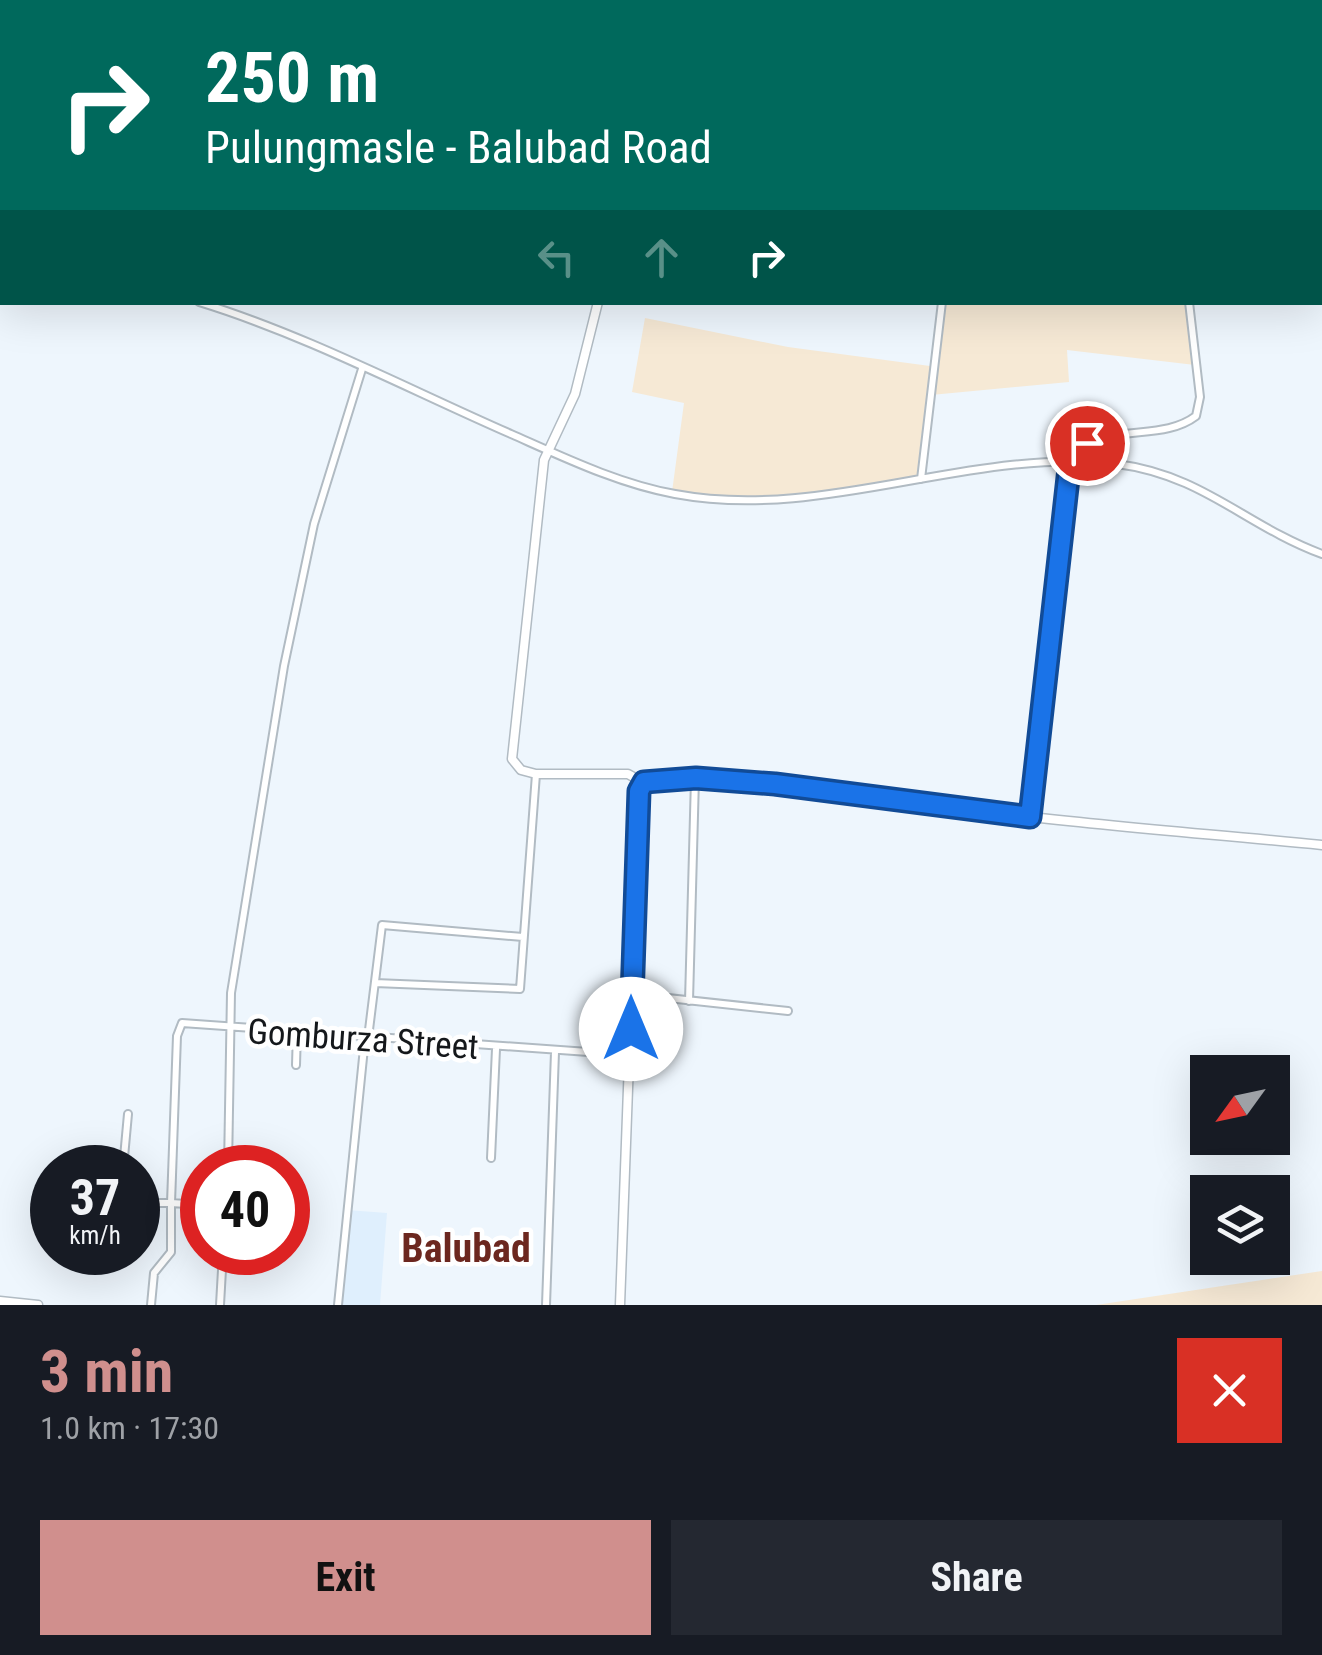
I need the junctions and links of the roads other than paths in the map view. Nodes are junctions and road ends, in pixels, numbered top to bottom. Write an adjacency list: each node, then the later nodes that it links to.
1 (208, 305): 5 (street)
2 (597, 305): 6 (street)
3 (942, 305): 8 (street)
4 (1188, 305): 7 (street)
5 (362, 368): 6 (street); 20 (street)
6 (546, 450): 8 (street); 10 (street)
7 (1071, 460): 8 (street); 9 (street); 13 (street)
8 (921, 479)
9 (1322, 554)
10 (536, 774): 12 (street); 15 (street)
11 (696, 778): 12 (street); 13 (street); 18 (street)
12 (644, 782): 17 (street)
13 (1030, 817): 14 (street)
14 (1322, 845)
15 (523, 937): 16 (street); 16 (street)
16 (374, 983): 22 (street)
17 (631, 994): 18 (street); 25 (street)
18 (689, 1000): 19 (street)
19 (788, 1011)
20 (232, 1026): 21 (street, Gomburza Street); 29 (street, Gomburza Street); 32 (street)
21 (297, 1031): 22 (street, Gomburza Street); 26 (street)
22 (366, 1038): 23 (street, Gomburza Street); 39 (street)
23 (496, 1049): 24 (street, Gomburza Street); 30 (street)
24 (554, 1052): 25 (street, Gomburza Street); 40 (street)
25 (632, 1056): 41 (street)
26 (296, 1065)
27 (128, 1114): 28 (street)
28 (126, 1145)
29 (229, 1145)
30 (491, 1158)
31 (160, 1203): 32 (street)
32 (171, 1203): 33 (street); 37 (street)
33 (180, 1204)
34 (222, 1275): 38 (street)
35 (0, 1300): 36 (street)
36 (38, 1305)
37 (151, 1305)
38 (220, 1305)
39 (338, 1305)
40 (546, 1305)
41 (620, 1305)

